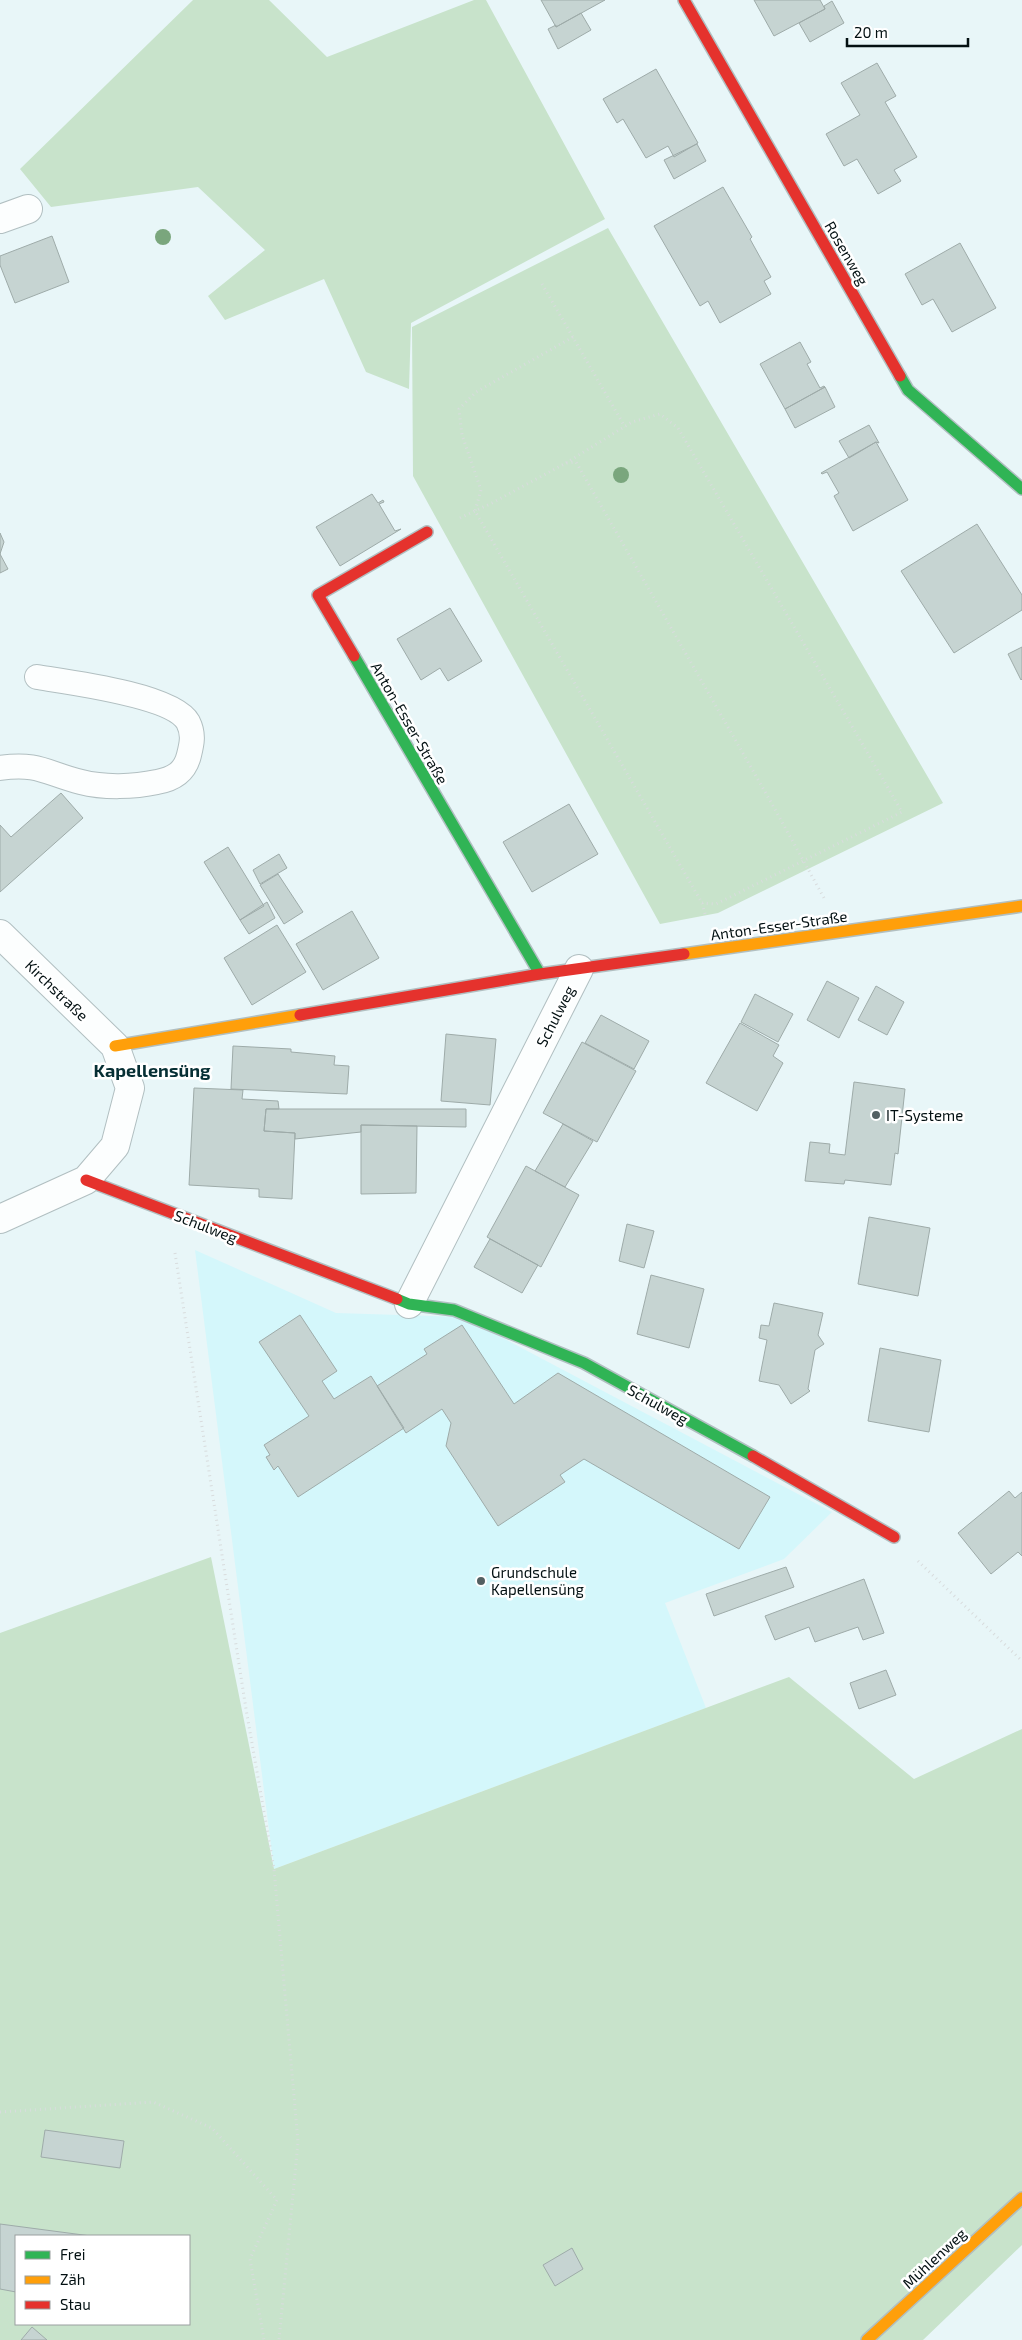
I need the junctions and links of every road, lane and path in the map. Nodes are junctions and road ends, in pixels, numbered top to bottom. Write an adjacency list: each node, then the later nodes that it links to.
1 (684, 0): 8 (street, Rosenweg)
2 (28, 209): 3 (street)
3 (0, 219)
4 (542, 284): 5 (path)
5 (573, 337): 6 (path); 9 (path)
6 (626, 427): 7 (path); 13 (path)
7 (566, 463): 9 (path); 13 (path)
8 (1022, 489)
9 (475, 511): 10 (path); 14 (path)
10 (427, 532): 20 (street, Anton-Esser-Straße)
11 (37, 677): 12 (lane)
12 (0, 768)
13 (803, 861): 14 (path); 16 (path)
14 (702, 903): 18 (path)
15 (1022, 906): 16 (street, Anton-Esser-Straße)
16 (842, 931): 18 (street, Anton-Esser-Straße)
17 (0, 934): 21 (street, Kirchstraße)
18 (712, 950): 19 (street, Anton-Esser-Straße)
19 (579, 969): 20 (street, Anton-Esser-Straße); 25 (street, Schulweg)
20 (540, 974): 21 (street, Anton-Esser-Straße)
21 (115, 1046): 22 (street)
22 (86, 1180): 23 (street, Schulweg); 24 (street)
23 (168, 1212): 25 (street, Schulweg); 31 (path)
24 (0, 1219)
25 (409, 1304): 26 (street, Schulweg)
26 (894, 1537): 27 (path)
27 (1022, 1662)
28 (0, 2112): 30 (path)
29 (1022, 2198): 32 (street, Mühlenweg)
30 (264, 2340)
31 (279, 2340)
32 (867, 2340)

